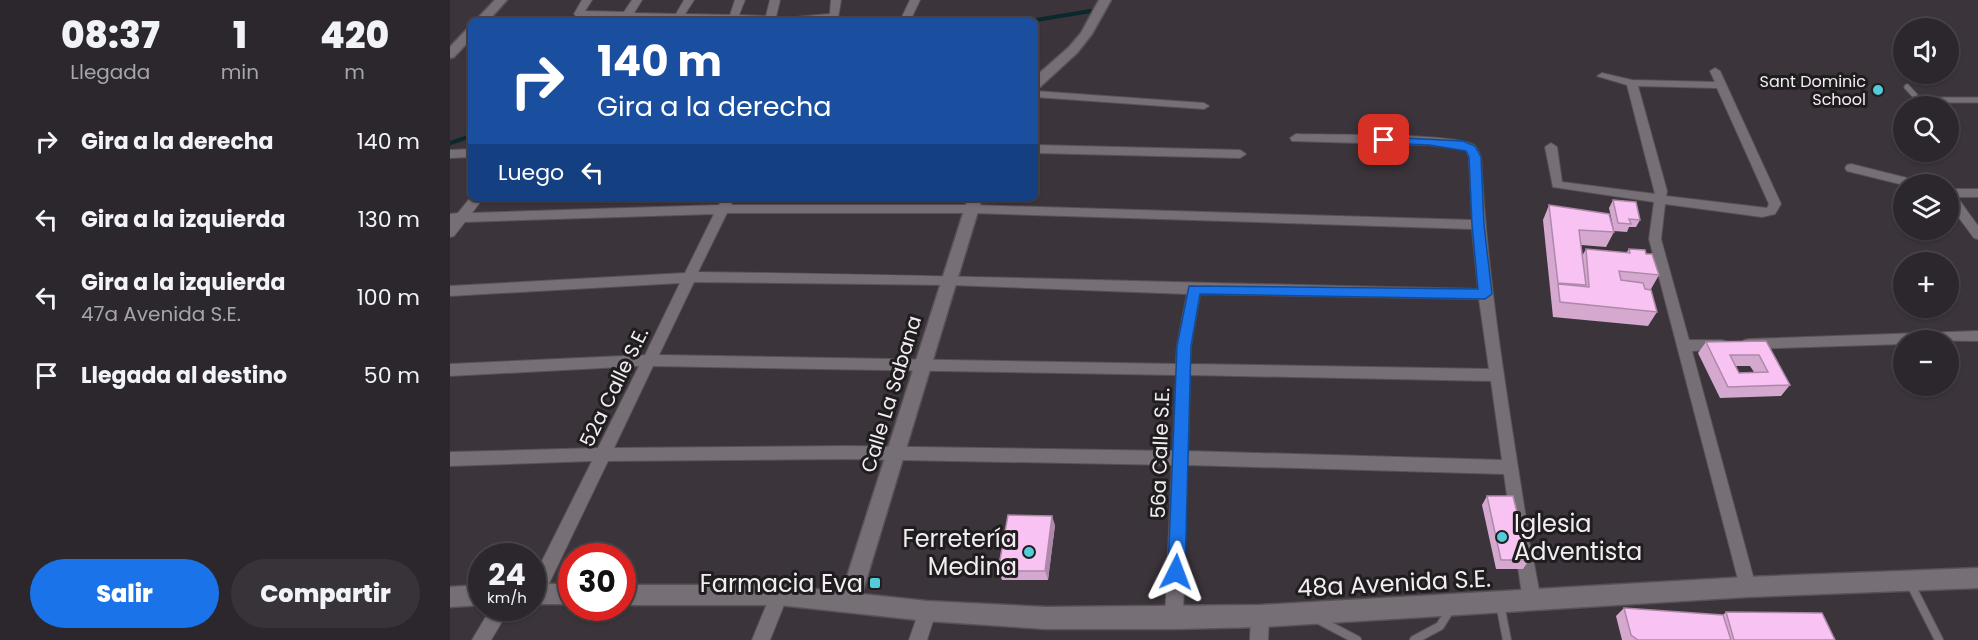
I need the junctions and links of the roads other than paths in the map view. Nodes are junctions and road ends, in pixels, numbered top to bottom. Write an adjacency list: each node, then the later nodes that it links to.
1 (501, 0): 13 (street)
2 (587, 0): 10 (street)
3 (637, 0): 10 (street)
4 (689, 0): 11 (street)
5 (740, 0): 12 (street)
6 (775, 0): 15 (street)
7 (836, 0): 16 (street)
8 (915, 0): 17 (street)
9 (1105, 0): 22 (street)
10 (628, 14): 11 (street)
11 (679, 16): 12 (street)
12 (734, 17): 14 (street)
13 (484, 18)
14 (746, 18)
15 (770, 18)
16 (815, 18)
17 (906, 18)
18 (468, 35): 19 (street)
19 (450, 54)
20 (1715, 71): 24 (street)
21 (1602, 76): 23 (street)
22 (1038, 81)
23 (1632, 83): 24 (street); 39 (street)
24 (1720, 85): 39 (street)
25 (1907, 87): 27 (lane)
26 (1038, 94): 28 (street)
27 (1978, 100)
28 (1204, 106)
29 (1296, 138): 45 (street)
30 (1551, 147): 39 (street)
31 (1038, 149): 34 (street)
32 (468, 153): 33 (street)
33 (450, 154)
34 (1240, 154)
35 (1851, 168): 36 (street)
36 (1893, 178)
37 (1959, 194): 38 (street)
38 (1978, 194)
39 (1661, 200): 54 (street)
40 (474, 201): 44 (street)
41 (726, 203): 42 (street); 44 (street); 48 (street, 52a Calle S.E.)
42 (973, 203): 45 (street); 49 (street, Calle La Sabana)
43 (1959, 209): 47 (street)
44 (456, 218): 46 (street)
45 (1478, 225): 52 (street)
46 (450, 233)
47 (1978, 235)
48 (692, 277): 49 (street); 51 (street); 55 (street, 52a Calle S.E.)
49 (950, 280): 50 (street); 56 (street, Calle La Sabana)
50 (1194, 289): 52 (street); 57 (street, 56a Calle S.E.)
51 (450, 291)
52 (1485, 294): 59 (street)
53 (1978, 336): 54 (street)
54 (1686, 346): 68 (street)
55 (650, 360): 56 (street); 58 (street); 61 (street, 52a Calle S.E.)
56 (923, 366): 57 (street); 60 (street, Calle La Sabana)
57 (1183, 368): 59 (street); 62 (street, 56a Calle S.E.)
58 (450, 370)
59 (1498, 375): 64 (street)
60 (896, 452): 61 (street); 62 (street); 74 (street, Calle La Sabana)
61 (606, 453): 63 (street); 65 (street, 52a Calle S.E.)
62 (1182, 458): 64 (street); 80 (street, 56a Calle S.E.)
63 (450, 459)
64 (1509, 467): 73 (street)
65 (546, 570)
66 (1978, 578): 67 (street, 48a Avenida S.E.)
67 (1909, 580): 68 (street, 48a Avenida S.E.); 89 (lane)
68 (1748, 587): 73 (street, 48a Avenida S.E.)
69 (636, 595): 70 (street, 48a Avenida S.E.)
70 (779, 595): 74 (street, 48a Avenida S.E.); 83 (street)
71 (468, 596): 72 (street)
72 (450, 597)
73 (1532, 601): 75 (street, 48a Avenida S.E.)
74 (849, 603): 77 (street, 48a Avenida S.E.)
75 (1500, 603): 76 (street, 48a Avenida S.E.); 88 (lane)
76 (1452, 606): 78 (street, 48a Avenida S.E.); 87 (lane)
77 (927, 611): 80 (street, 48a Avenida S.E.); 84 (street)
78 (1307, 613): 79 (street, 48a Avenida S.E.); 86 (lane)
79 (1260, 616): 80 (street, 48a Avenida S.E.); 85 (street)
80 (1174, 618)
81 (493, 621): 82 (street)
82 (481, 640)
83 (760, 640)
84 (918, 640)
85 (1259, 640)
86 (1357, 640)
87 (1414, 640)
88 (1507, 640)
89 (1939, 640)

